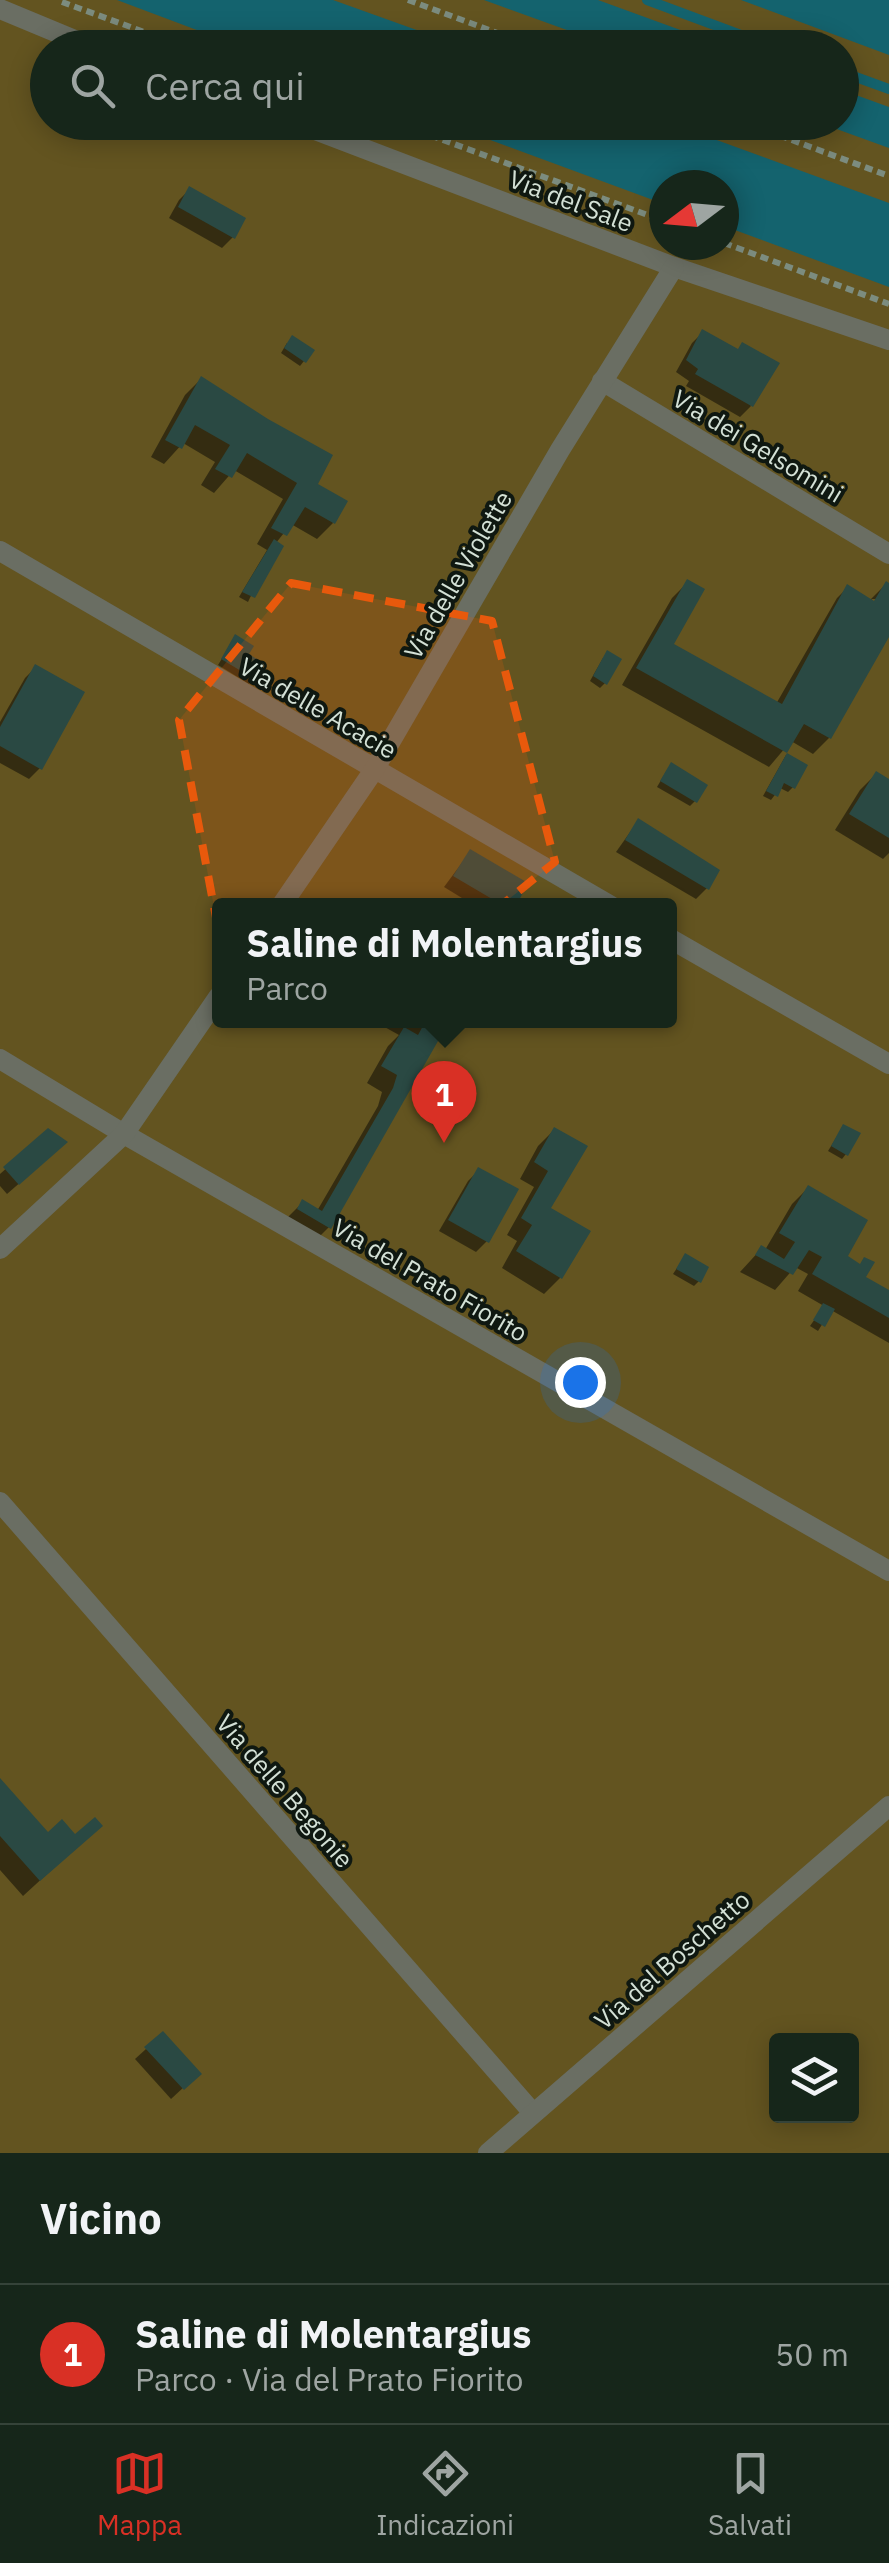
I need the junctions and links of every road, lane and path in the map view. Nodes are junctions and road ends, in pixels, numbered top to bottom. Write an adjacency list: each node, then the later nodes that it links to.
1 (57, 0): 5 (path)
2 (408, 0): 6 (path)
3 (0, 9): 4 (street)
4 (51, 30)
5 (139, 30)
6 (489, 30)
7 (341, 140): 13 (street, Via del Sale)
8 (443, 140): 11 (path)
9 (792, 140): 10 (path)
10 (889, 176)
11 (649, 216)
12 (739, 249): 14 (path)
13 (674, 267): 15 (street, Via del Sale); 16 (street, Via delle Violette)
14 (889, 304)
15 (889, 340)
16 (602, 381): 18 (street, Via dei Gelsomini); 19 (street, Via delle Violette)
17 (0, 551): 19 (street, Via delle Acacie)
18 (889, 554)
19 (374, 770): 20 (street, Via delle Violette); 21 (street, Via delle Acacie)
20 (286, 898)
21 (598, 898)
22 (677, 943): 25 (street)
23 (212, 1006): 26 (street)
24 (0, 1059): 26 (street, Via del Prato Fiorito)
25 (889, 1064)
26 (124, 1134): 27 (street); 29 (street, Via del Prato Fiorito)
27 (0, 1249)
28 (0, 1502): 31 (street, Via delle Begonie)
29 (889, 1571)
30 (889, 1806): 31 (street, Via del Boschetto)
31 (533, 2113): 32 (street, Via del Boschetto)
32 (488, 2153)

